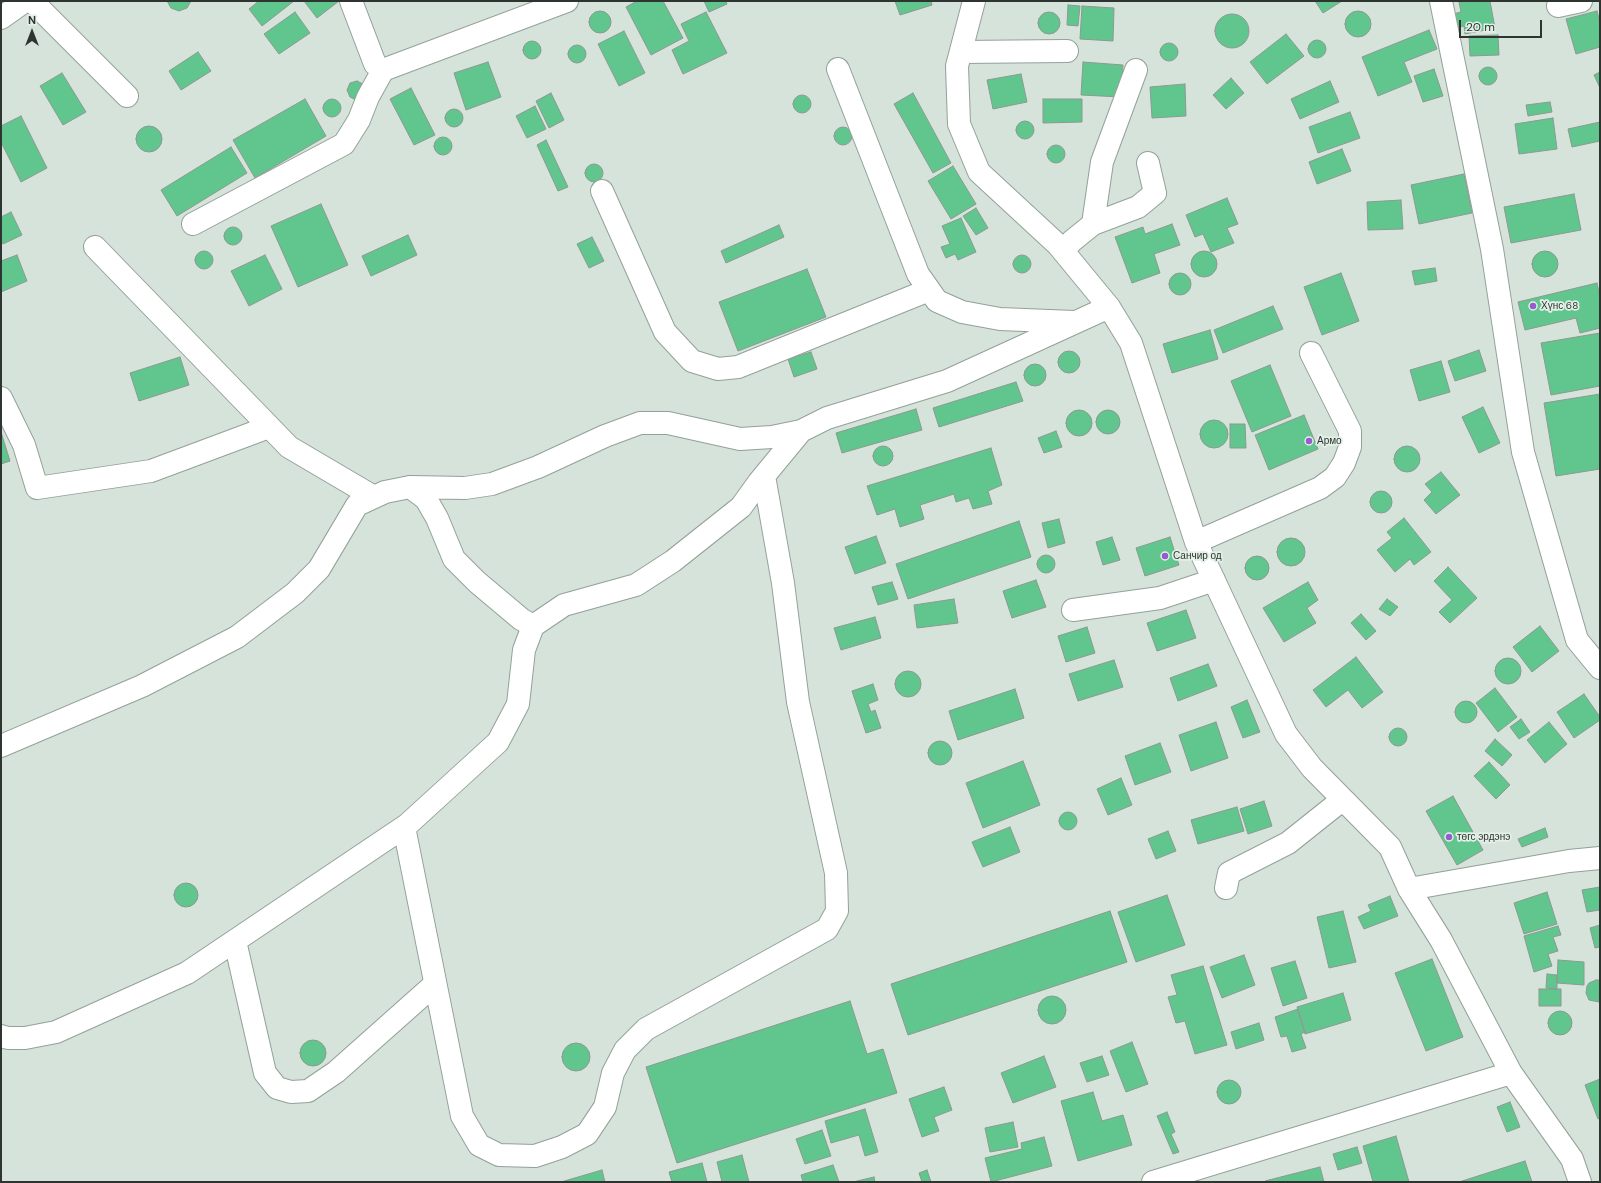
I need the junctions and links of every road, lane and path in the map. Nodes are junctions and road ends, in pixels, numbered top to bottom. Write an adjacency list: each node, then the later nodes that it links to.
1 (25, 1): 9 (street)
2 (32, 1): 15 (street)
3 (351, 1): 13 (street)
4 (567, 1): 13 (street)
5 (974, 1): 10 (street)
6 (1441, 1): 36 (street)
7 (1581, 1): 8 (street)
8 (1558, 6)
9 (1, 18)
10 (961, 52): 11 (street); 21 (street)
11 (1067, 52)
12 (838, 69): 22 (street)
13 (383, 70): 18 (street)
14 (1136, 70): 19 (street)
15 (127, 96)
16 (1148, 163): 19 (street)
17 (602, 190): 22 (street)
18 (193, 224)
19 (1093, 224): 21 (street)
20 (94, 247): 27 (street)
21 (1063, 251): 23 (street)
22 (929, 290): 24 (street)
23 (1109, 307): 24 (street); 32 (street)
24 (1079, 322): 28 (street)
25 (1311, 353): 32 (street)
26 (1, 398): 27 (street)
27 (269, 427): 31 (street)
28 (801, 430): 29 (street); 30 (street)
29 (764, 476): 35 (street); 44 (street)
30 (410, 487): 31 (street); 35 (street)
31 (374, 497): 37 (street)
32 (1196, 542): 33 (street)
33 (1214, 580): 34 (street); 38 (street)
34 (1073, 610)
35 (533, 626): 39 (street)
36 (1596, 655)
37 (1, 746)
38 (1342, 800): 41 (street); 42 (street)
39 (404, 827): 43 (street); 44 (street)
40 (1600, 858): 42 (street)
41 (1226, 888)
42 (1409, 889): 46 (street)
43 (235, 941): 44 (street); 45 (street)
44 (435, 984)
45 (1, 1036)
46 (1511, 1073): 47 (street); 48 (street)
47 (1153, 1182)
48 (1580, 1182)

